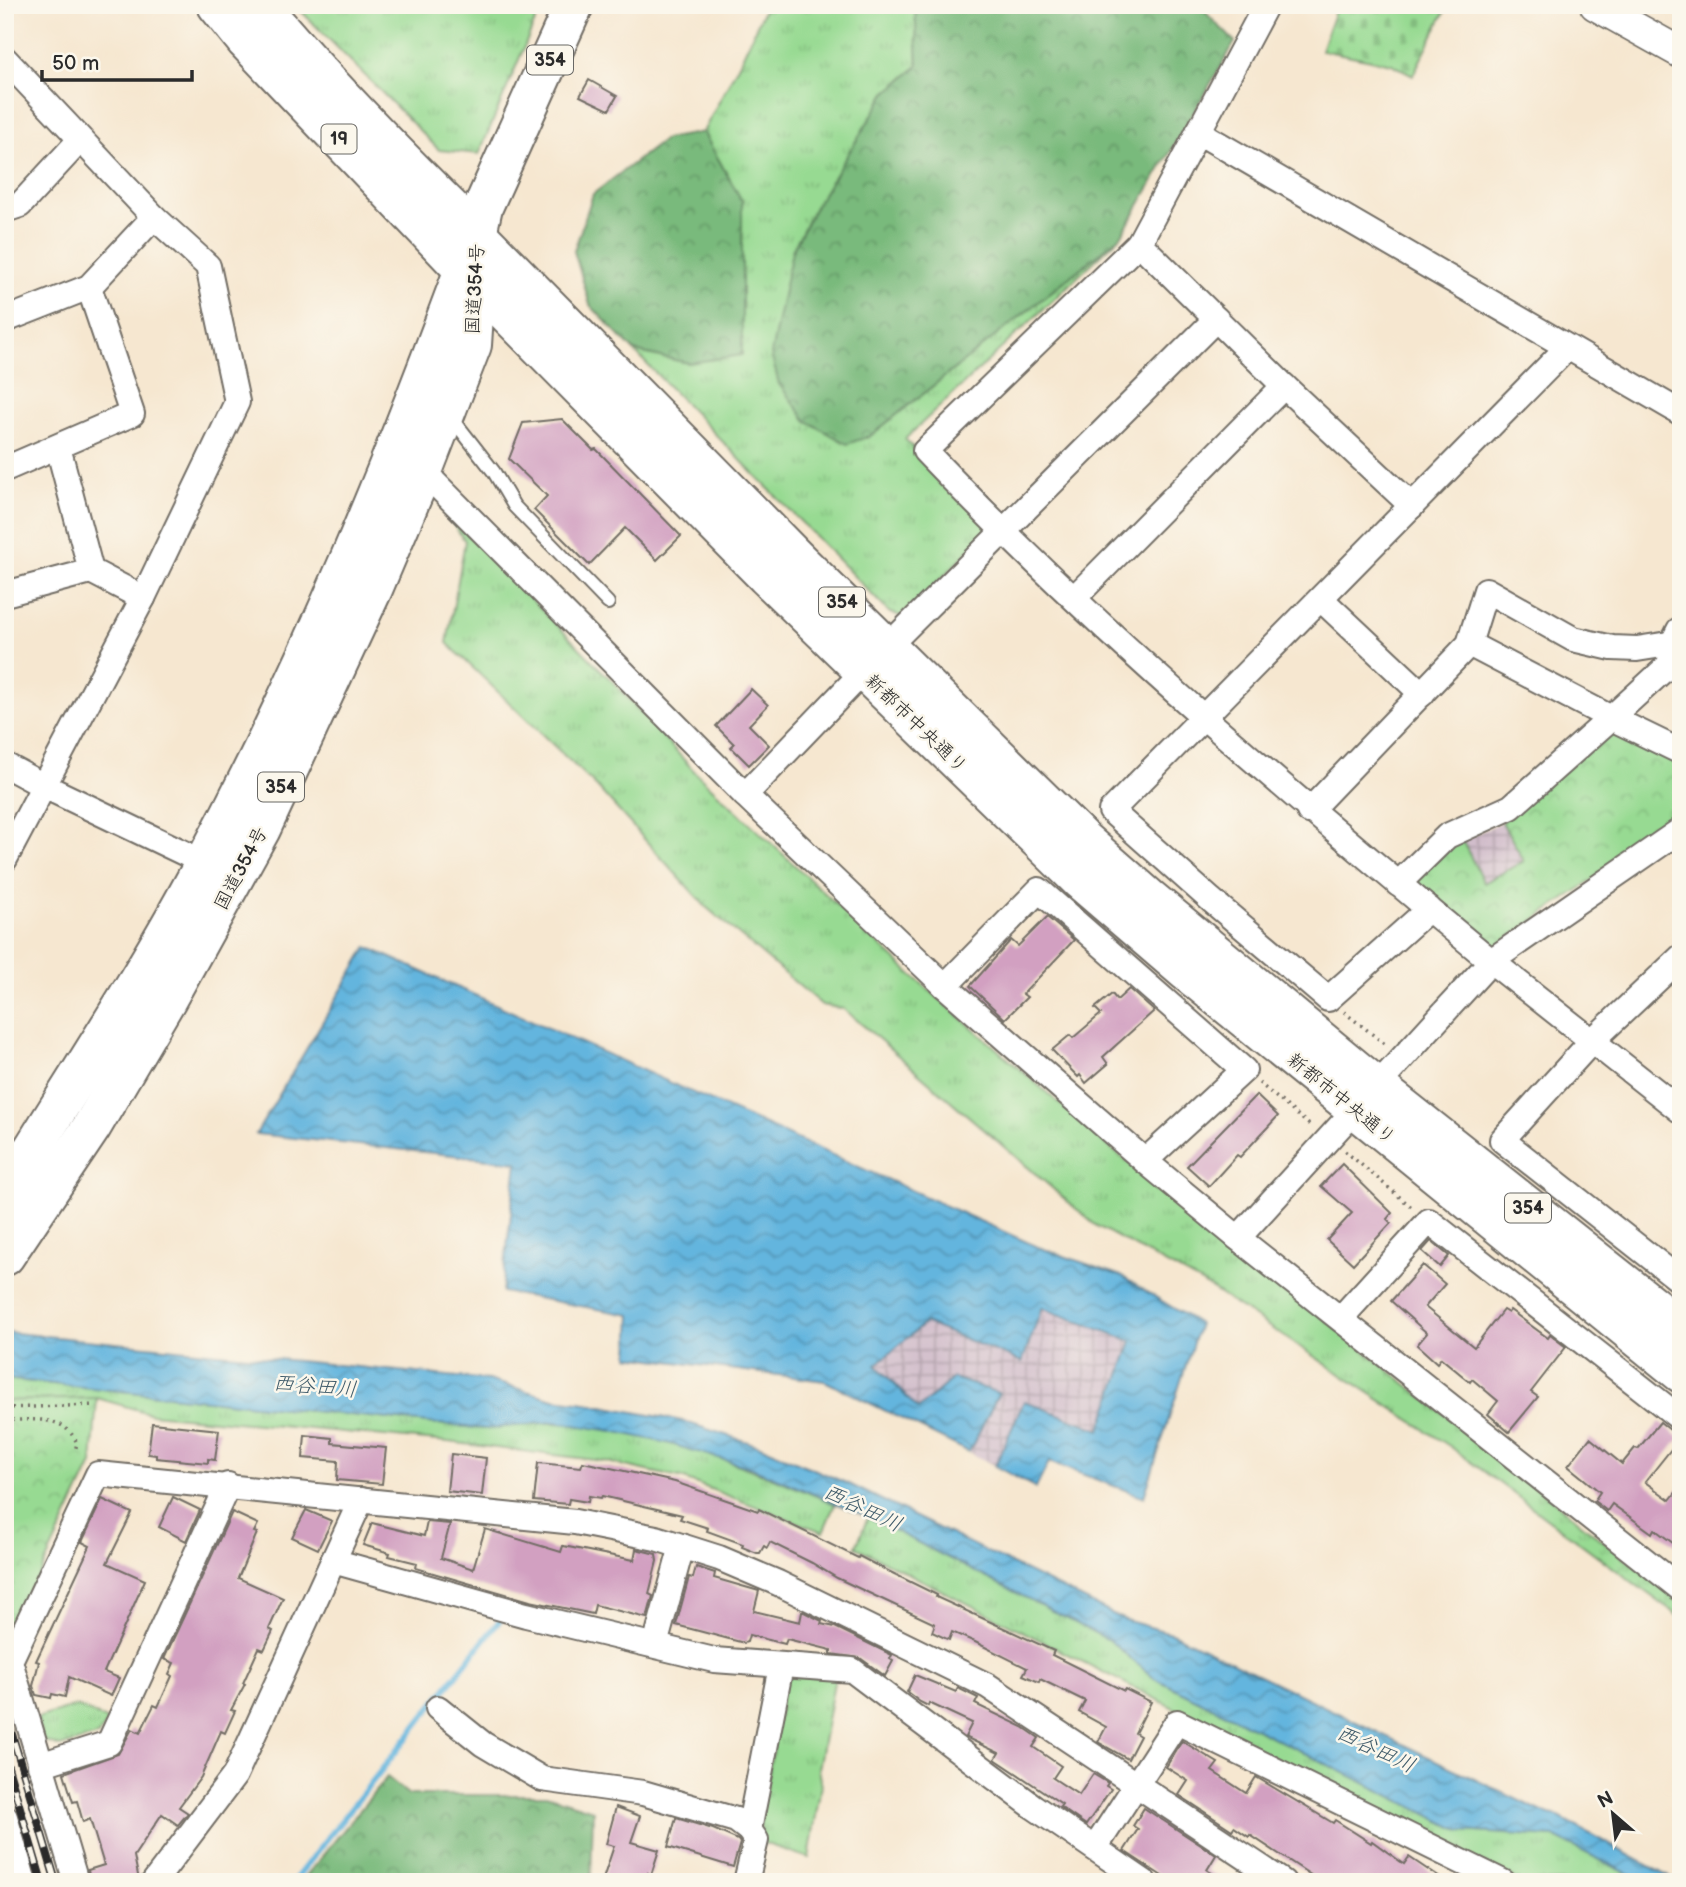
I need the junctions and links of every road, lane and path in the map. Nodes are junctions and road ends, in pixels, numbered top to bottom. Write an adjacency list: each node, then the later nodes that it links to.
1 (216, 5): 14 (main road, 新都市中央通り / 19)
2 (260, 5): 12 (main road, 新都市中央通り / 19)
3 (574, 5): 12 (main road, 354)
4 (1266, 5): 8 (street)
5 (1595, 5): 6 (street)
6 (1681, 53)
7 (6, 62): 9 (street)
8 (1198, 132): 13 (street); 18 (street)
9 (80, 140): 10 (street); 11 (street)
10 (5, 210)
11 (154, 218): 15 (street); 29 (street)
12 (477, 234): 14 (main road, 国道354号 / 354); 35 (main road, 新都市中央通り / 354)
13 (1139, 243): 16 (street); 26 (street)
14 (471, 276): 20 (main road, 国道354号 / 354); 35 (main road, 新都市中央通り / 354); 46 (main road, 国道354号 / 354)
15 (89, 287): 17 (street); 22 (street)
16 (1216, 319): 19 (street); 26 (street)
17 (5, 320)
18 (1567, 348): 21 (street); 25 (street)
19 (1284, 386): 25 (street); 30 (street)
20 (446, 411): 24 (main road, 国道354号 / 354); 32 (lane)
21 (1681, 412)
22 (58, 447): 23 (street); 27 (street)
23 (5, 469)
24 (424, 471): 42 (street); 64 (main road, 国道354号 / 354)
25 (1412, 506): 31 (street)
26 (1002, 532): 30 (street); 35 (street)
27 (91, 571): 28 (street); 29 (street)
28 (5, 594)
29 (143, 598): 41 (street)
30 (1074, 598): 38 (street)
31 (1321, 599): 36 (street); 38 (street)
32 (608, 603)
33 (1678, 637): 34 (street); 37 (street)
34 (1469, 644): 36 (street); 37 (street)
35 (875, 660): 42 (street); 56 (main road, 新都市中央通り / 354)
36 (1422, 694): 43 (street)
37 (1611, 718): 39 (street); 47 (street)
38 (1205, 719): 43 (street); 52 (street)
39 (1681, 752)
40 (5, 765): 41 (street)
41 (44, 786): 45 (street); 46 (street)
42 (745, 795): 51 (street)
43 (1309, 811): 47 (street)
44 (1681, 830): 50 (street)
45 (5, 859)
46 (205, 863): 61 (main road, 国道354号 / 354)
47 (1398, 884): 48 (street)
48 (1429, 909): 50 (street); 52 (street)
49 (1681, 957): 53 (street)
50 (1491, 961): 53 (street); 56 (street)
51 (945, 986): 55 (street); 60 (street)
52 (1328, 999): 54 (path)
53 (1591, 1042): 57 (street); 65 (street)
54 (1391, 1049)
55 (1244, 1070): 58 (path); 60 (street)
56 (1366, 1098): 63 (street); 67 (main road, 新都市中央通り / 354); 68 (main road, 新都市中央通り / 354)
57 (1681, 1111)
58 (1318, 1131)
59 (1340, 1147): 62 (path)
60 (1145, 1161): 63 (street)
61 (5, 1194)
62 (1429, 1221): 66 (street); 71 (street)
63 (1238, 1238): 66 (street)
64 (5, 1256)
65 (1681, 1281)
66 (1340, 1318): 78 (street)
67 (1681, 1328)
68 (1681, 1373)
69 (95, 1405): 70 (path)
70 (5, 1408)
71 (1681, 1419)
72 (5, 1420): 73 (path)
73 (75, 1451)
74 (228, 1485): 75 (street); 82 (street); 82 (street)
75 (361, 1500): 76 (street); 77 (street)
76 (681, 1546): 79 (street); 83 (street)
77 (333, 1561): 79 (street); 90 (street)
78 (1681, 1589)
79 (655, 1645): 80 (street)
80 (781, 1666): 85 (street); 87 (street)
81 (438, 1708): 85 (street)
82 (40, 1765): 89 (street)
83 (1136, 1784): 87 (street); 93 (street); 94 (street)
84 (5, 1817): 86 (street)
85 (749, 1830): 91 (street)
86 (9, 1844): 88 (street)
87 (1095, 1848): 92 (street)
88 (24, 1882)
89 (76, 1882)
90 (154, 1882)
91 (746, 1882)
92 (1144, 1882)
93 (1283, 1882)
94 (1503, 1882)

